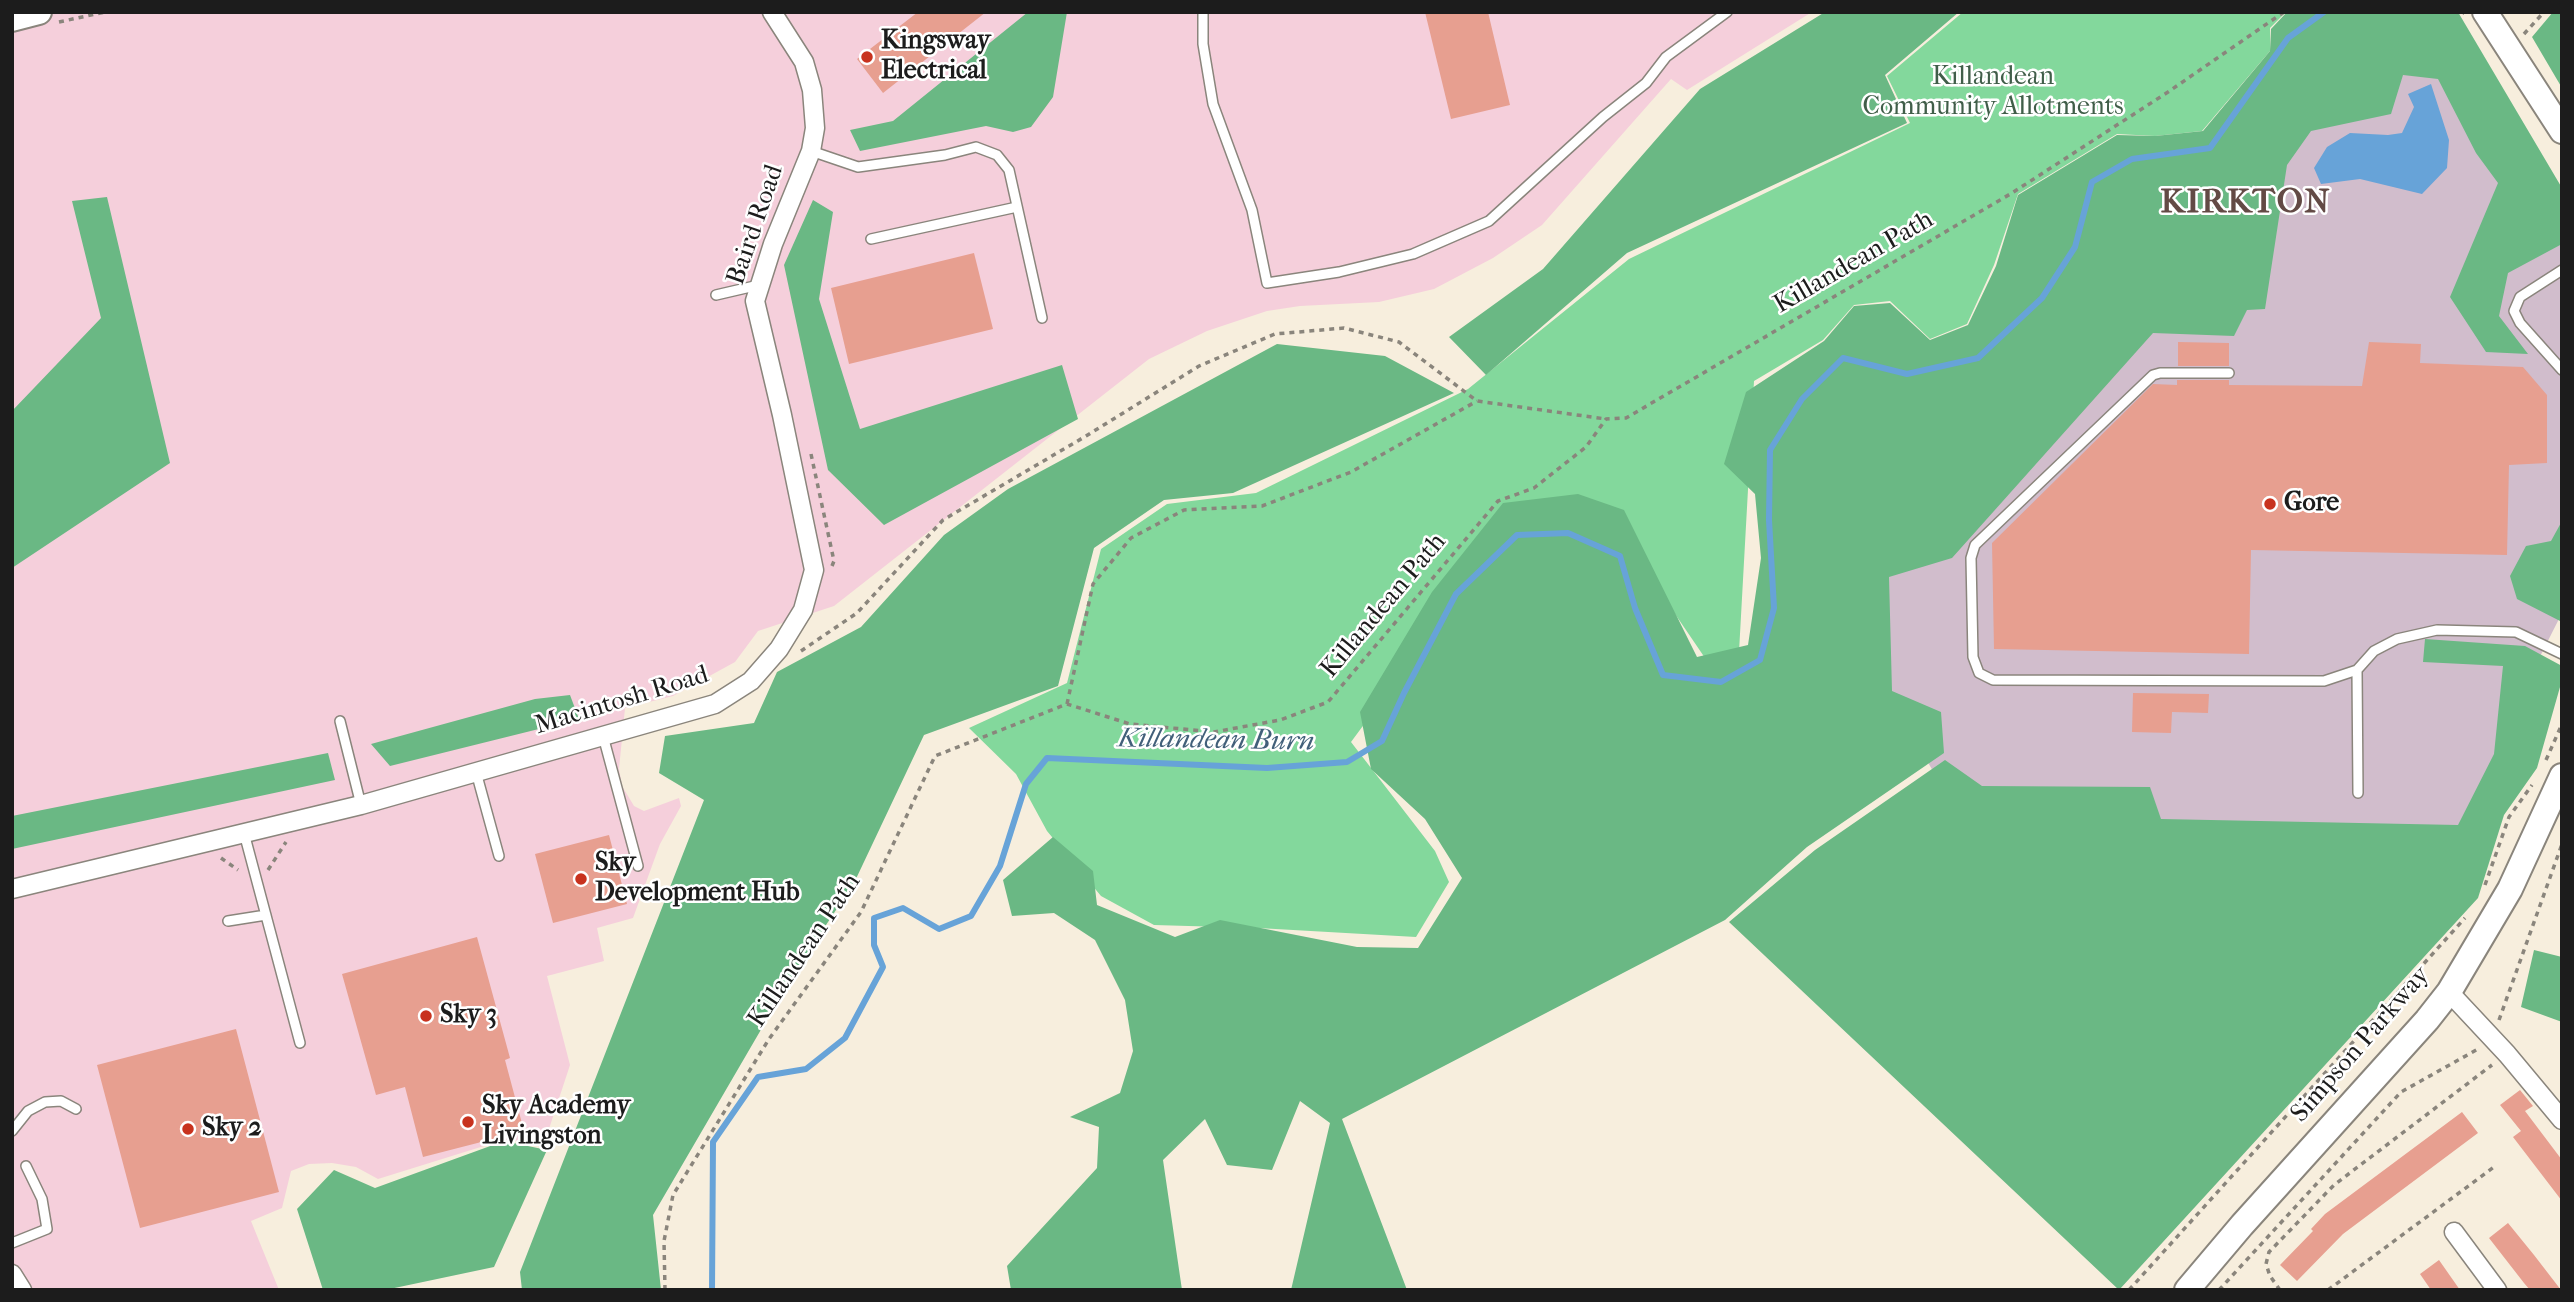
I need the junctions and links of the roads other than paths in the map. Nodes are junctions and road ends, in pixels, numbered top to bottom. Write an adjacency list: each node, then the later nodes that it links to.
1 (772, 12): 8 (street, Baird Road)
2 (1203, 12): 3 (lane)
3 (1727, 12)
4 (2485, 12): 7 (main road)
5 (47, 18): 6 (main road)
6 (12, 19)
7 (2562, 131)
8 (811, 151): 9 (lane); 12 (street, Baird Road)
9 (1017, 207): 10 (lane); 14 (lane)
10 (871, 239)
11 (2562, 270): 15 (lane)
12 (759, 285): 13 (lane); 17 (street, Baird Road)
13 (716, 295)
14 (1042, 317)
15 (2562, 370)
16 (2229, 373): 19 (lane)
17 (801, 503): 21 (street, Macintosh Road)
18 (2562, 654): 19 (lane)
19 (2357, 670): 24 (lane)
20 (340, 720): 25 (lane)
21 (603, 736): 22 (street, Macintosh Road); 28 (lane)
22 (476, 772): 25 (street, Macintosh Road); 27 (lane)
23 (2552, 774): 32 (main road, Simpson Parkway)
24 (2358, 793)
25 (361, 805): 26 (street, Macintosh Road)
26 (244, 833): 29 (street, Macintosh Road); 30 (lane)
27 (499, 856)
28 (638, 866)
29 (12, 889)
30 (266, 915): 31 (lane); 33 (lane)
31 (228, 922)
32 (2449, 992): 35 (street); 42 (main road, Simpson Parkway)
33 (300, 1043)
34 (76, 1109): 36 (lane)
35 (2562, 1120)
36 (12, 1131)
37 (26, 1166): 39 (lane)
38 (2454, 1232): 43 (street)
39 (12, 1243)
40 (12, 1274): 41 (street)
41 (22, 1290)
42 (2187, 1290)
43 (2497, 1290)

